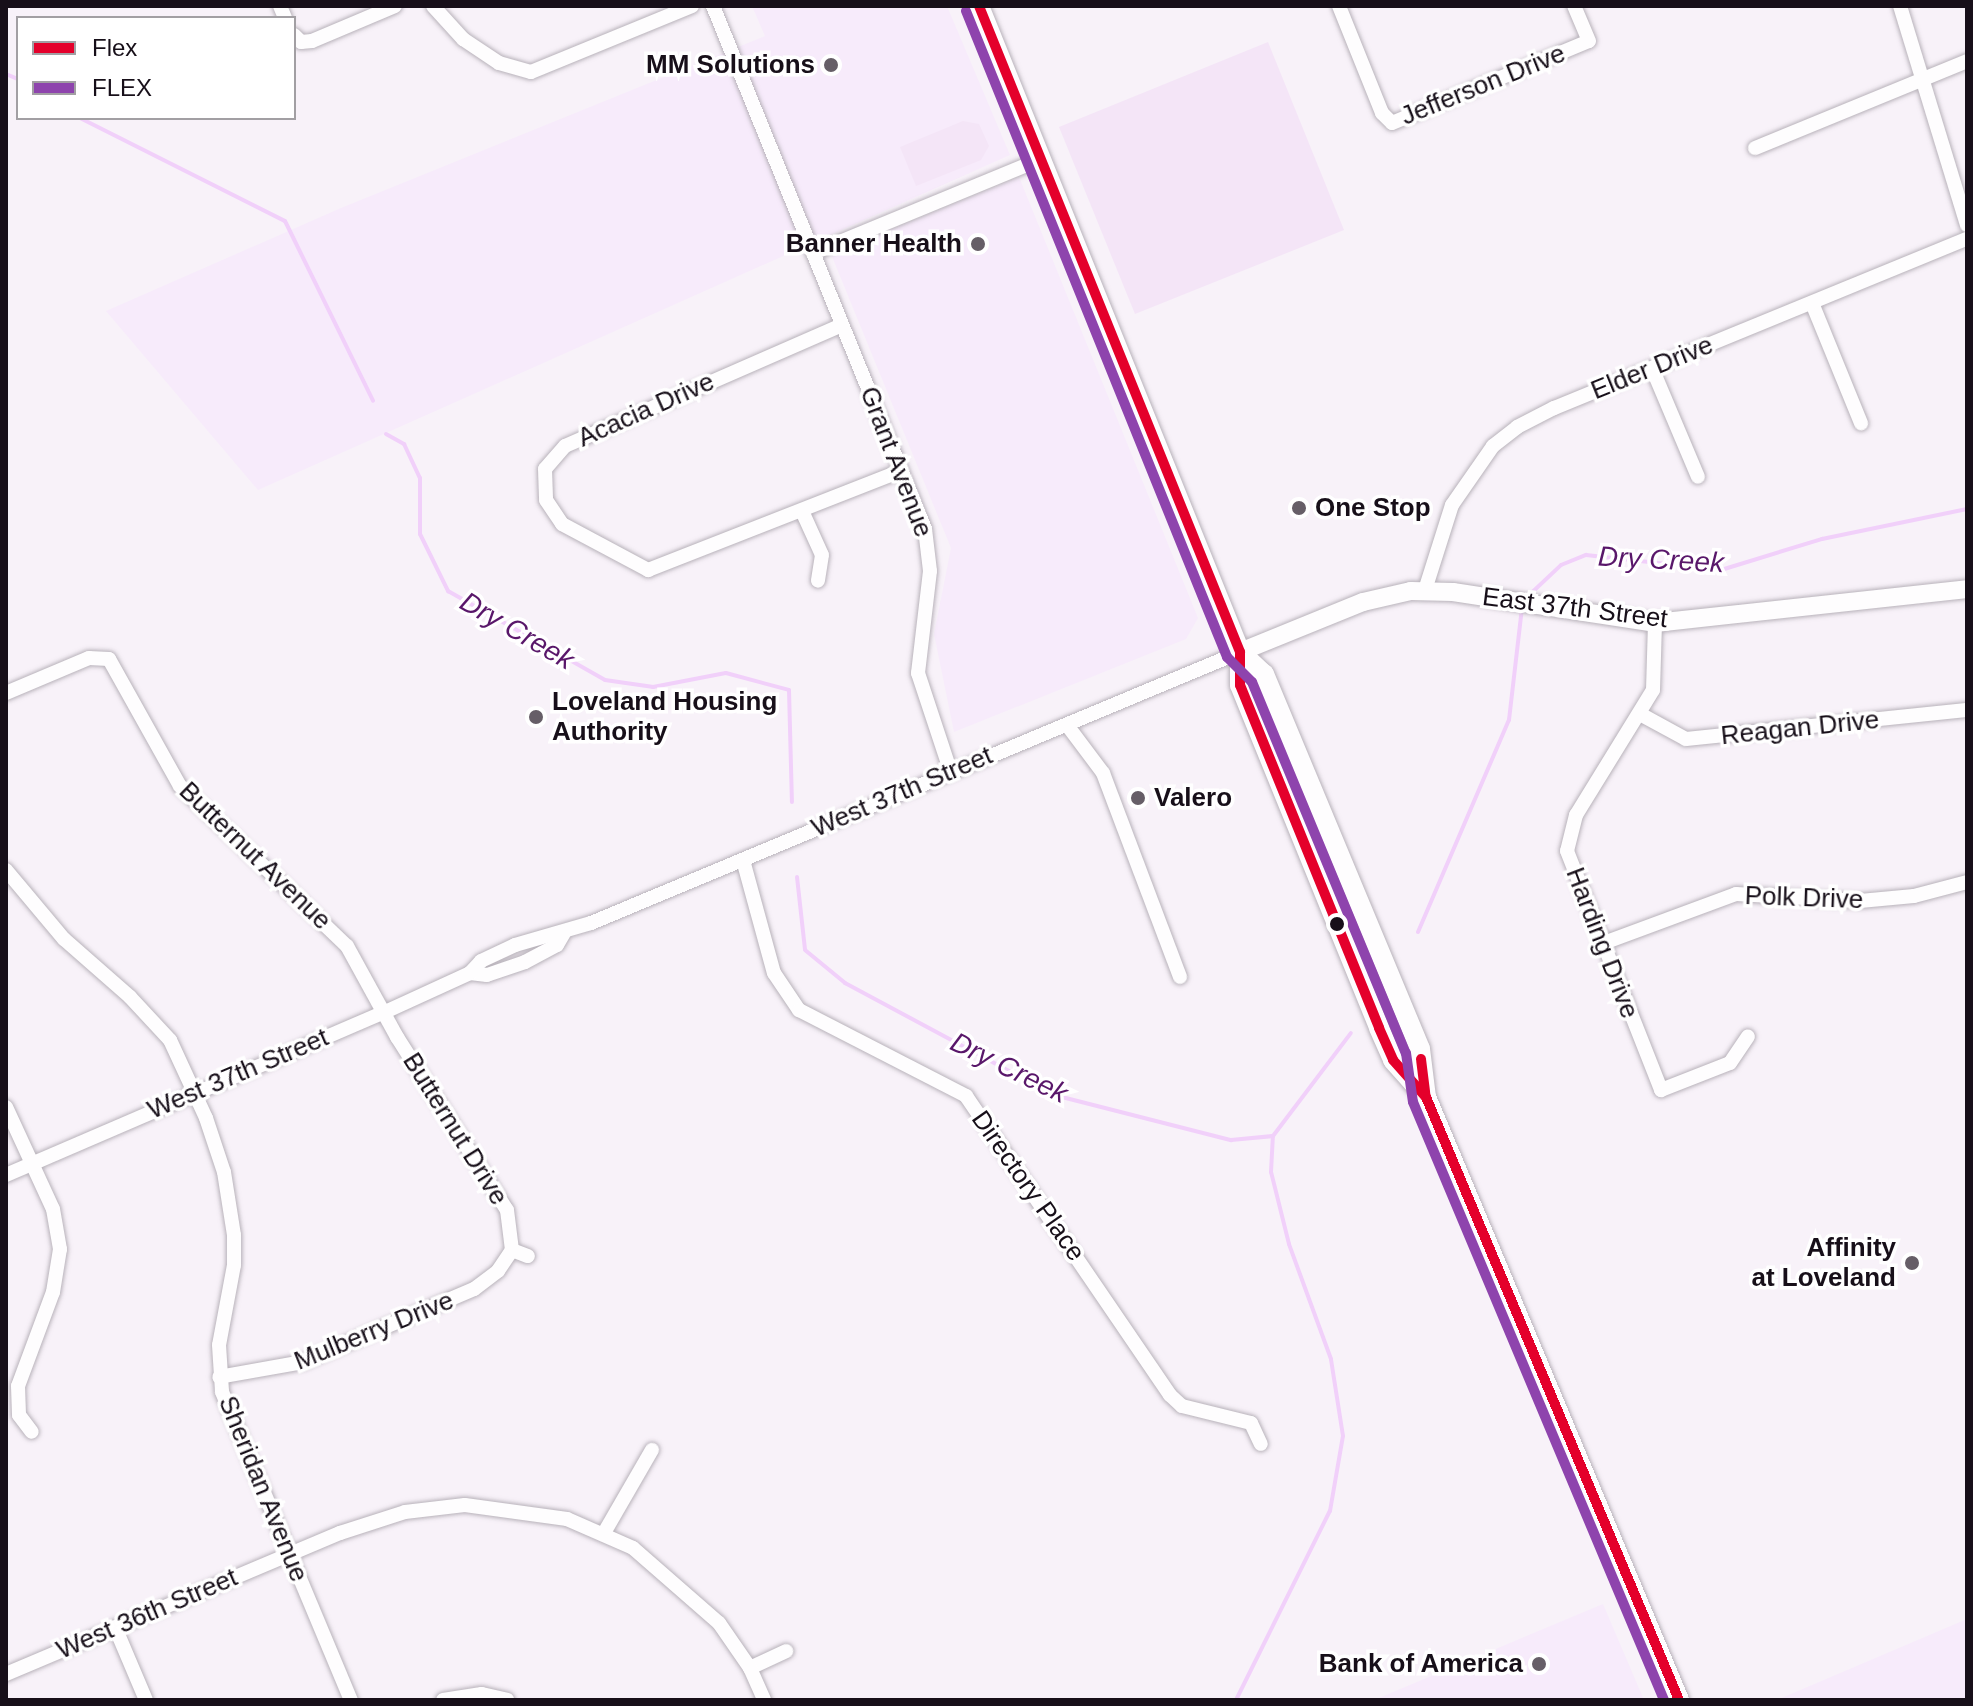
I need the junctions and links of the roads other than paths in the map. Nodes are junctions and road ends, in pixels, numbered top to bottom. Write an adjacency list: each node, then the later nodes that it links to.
1 (395, 6): 9 (street)
2 (433, 6): 3 (street)
3 (692, 6)
4 (713, 6): 16 (street, Grant Avenue)
5 (979, 6): 13 (highway)
6 (1339, 6): 7 (street, Jefferson Drive)
7 (1574, 6)
8 (1900, 6): 11 (street)
9 (296, 37)
10 (1967, 61): 11 (street)
11 (1923, 79): 12 (street); 14 (street)
12 (1755, 148)
13 (1041, 159): 16 (street); 28 (highway)
14 (1967, 225)
15 (1967, 239): 17 (street, Elder Drive)
16 (813, 253): 18 (street, Grant Avenue)
17 (1812, 303): 19 (street, Elder Drive); 20 (street)
18 (842, 325): 21 (street, Grant Avenue); 23 (street, Acacia Drive)
19 (1652, 368): 22 (street); 26 (street, Elder Drive)
20 (1861, 423)
21 (901, 471): 23 (street, Acacia Drive); 33 (street, Grant Avenue)
22 (1698, 477)
23 (802, 511): 24 (street)
24 (818, 581)
25 (1967, 589): 27 (main road, East 37th Street)
26 (1425, 590): 27 (main road, East 37th Street); 28 (main road, East 37th Street)
27 (1655, 623): 31 (street, Harding Drive)
28 (1240, 652): 32 (street, West 37th Street); 42 (highway); 42 (highway)
29 (6, 693): 39 (street, Butternut Avenue)
30 (1967, 710): 31 (street, Reagan Drive)
31 (1640, 714): 37 (street, Harding Drive)
32 (1067, 725): 33 (street, West 37th Street); 38 (street)
33 (950, 770): 34 (street, West 37th Street)
34 (743, 860): 39 (street, West 37th Street); 50 (street, Directory Place)
35 (6, 870): 41 (street, Sheridan Avenue)
36 (1967, 882): 37 (street, Polk Drive)
37 (1601, 944): 40 (street, Harding Drive)
38 (1180, 977)
39 (385, 1012): 41 (street, West 37th Street); 46 (street, Butternut Drive)
40 (1748, 1036)
41 (194, 1093): 44 (street, West 37th Street); 48 (street, Sheridan Avenue)
42 (1426, 1097): 63 (highway)
43 (6, 1107): 44 (street)
44 (33, 1161): 45 (street, West 37th Street); 49 (street)
45 (6, 1175)
46 (512, 1250): 47 (street); 48 (street, Mulberry Drive)
47 (528, 1256)
48 (219, 1377): 53 (street, Sheridan Avenue)
49 (32, 1432)
50 (1261, 1444)
51 (652, 1450): 52 (street)
52 (604, 1533): 53 (street); 56 (street)
53 (289, 1554): 54 (street, West 36th Street); 59 (street, Sheridan Avenue)
54 (115, 1627): 57 (street, West 36th Street); 58 (street)
55 (786, 1651): 56 (street)
56 (750, 1668): 62 (street)
57 (6, 1674)
58 (146, 1700)
59 (351, 1700)
60 (443, 1700): 61 (street)
61 (507, 1700)
62 (764, 1700)
63 (1679, 1700)

